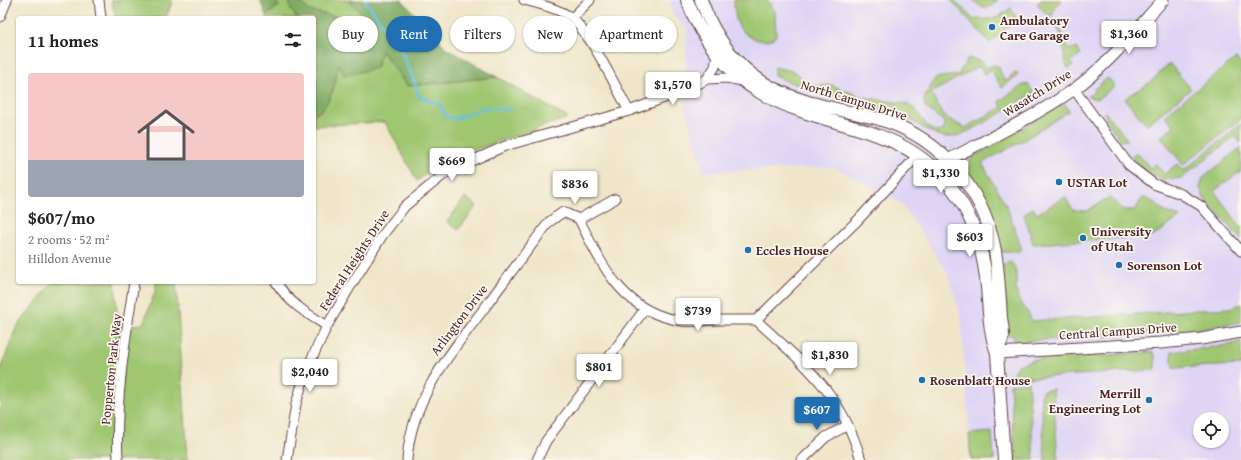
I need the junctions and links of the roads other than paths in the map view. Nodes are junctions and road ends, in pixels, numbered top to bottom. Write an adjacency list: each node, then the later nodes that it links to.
1 (7, 0): 11 (street)
2 (99, 0): 8 (street)
3 (524, 0): 9 (street)
4 (590, 0): 10 (street)
5 (687, 0): 13 (main road, North Campus Drive)
6 (701, 0): 20 (main road, North Campus Drive)
7 (1163, 0): 16 (street, Wasatch Drive)
8 (101, 16)
9 (568, 16)
10 (574, 16)
11 (0, 18)
12 (577, 25): 17 (street)
13 (717, 54): 14 (street); 15 (main road, North Campus Drive)
14 (707, 79): 15 (street, Federal Heights Drive); 17 (street, Federal Heights Drive)
15 (744, 82): 18 (main road, North Campus Drive)
16 (1074, 89): 20 (street, Wasatch Drive); 24 (street)
17 (629, 111): 29 (street, Federal Heights Drive)
18 (882, 136): 19 (main road, North Campus Drive); 20 (main road)
19 (918, 155): 23 (main road, North Campus Drive); 28 (street)
20 (948, 160): 23 (main road); 31 (main road, North Campus Drive)
21 (615, 199): 22 (street)
22 (579, 219): 27 (street); 35 (street, Arlington Drive)
23 (973, 225): 31 (main road, North Campus Drive)
24 (1241, 251)
25 (134, 284): 33 (street, Popperton Park Way)
26 (277, 284): 29 (street)
27 (645, 309): 28 (street); 36 (street)
28 (756, 320): 32 (street)
29 (327, 326): 34 (street, Federal Heights Drive)
30 (1241, 332): 31 (street, Central Campus Drive)
31 (996, 353): 39 (main road, North Campus Drive)
32 (848, 425): 37 (street); 38 (street)
33 (118, 460)
34 (287, 460)
35 (407, 460)
36 (537, 460)
37 (802, 460)
38 (862, 460)
39 (1004, 460)

